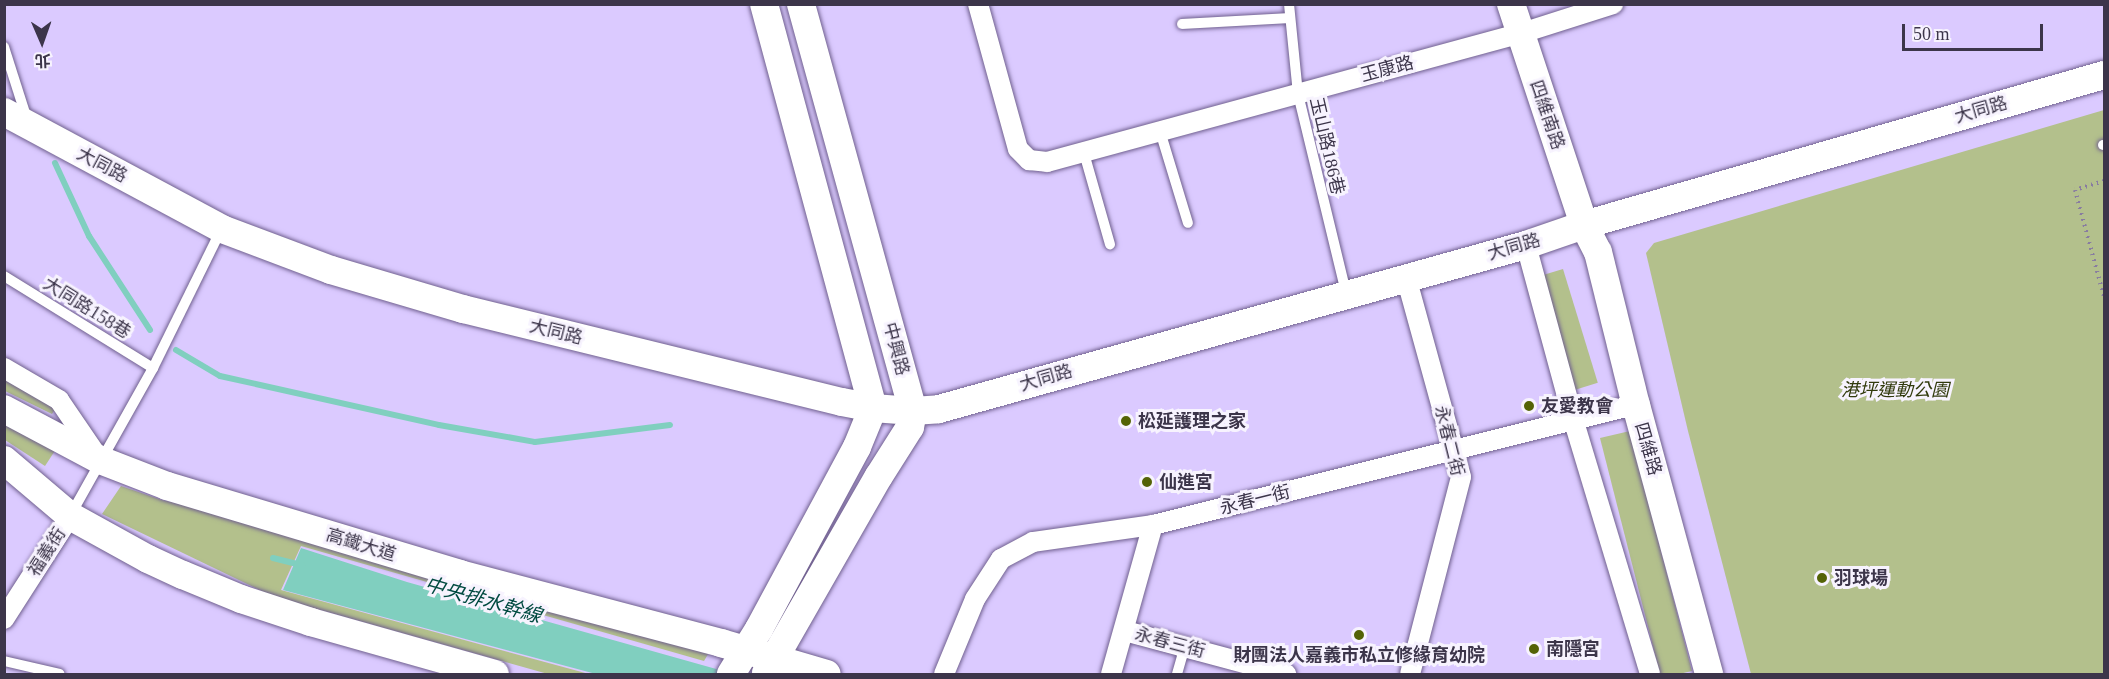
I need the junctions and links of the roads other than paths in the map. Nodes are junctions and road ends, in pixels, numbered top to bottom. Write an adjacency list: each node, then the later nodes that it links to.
1 (764, 4): 28 (street, 中興路)
2 (801, 4): 29 (street, 中興路)
3 (978, 4): 15 (street, 玉康路)
4 (1289, 4): 7 (lane, 玉山路186巷)
5 (1511, 4): 9 (street, 四維南路)
6 (1613, 4): 9 (street, 玉康路)
7 (1290, 18): 8 (lane); 12 (lane, 玉山路186巷)
8 (1182, 24)
9 (1519, 34): 12 (street, 玉康路); 17 (street, 四維南路)
10 (4, 47): 13 (lane)
11 (2104, 75): 17 (street, 大同路)
12 (1298, 93): 14 (street, 玉康路); 23 (lane, 玉山路186巷)
13 (17, 118): 18 (street, 大同路)
14 (1160, 131): 15 (street, 玉康路); 16 (lane)
15 (1084, 153): 19 (lane)
16 (1188, 223)
17 (1584, 225): 20 (street, 大同路); 27 (street, 四維路)
18 (222, 229): 25 (lane); 28 (street, 大同路)
19 (1110, 244)
20 (1526, 245): 22 (street, 大同路); 30 (street)
21 (4, 276): 25 (lane, 大同路158巷)
22 (1406, 277): 23 (street, 大同路); 31 (street, 永春二街)
23 (1346, 293): 29 (street, 大同路)
24 (4, 368): 33 (street)
25 (153, 368): 33 (lane)
26 (7, 402): 33 (street, 高鐵大道)
27 (1636, 405): 30 (street, 永春一街); 52 (street, 四維路)
28 (873, 408): 29 (street, 大同路); 41 (street)
29 (913, 411): 42 (street)
30 (1574, 422): 31 (street, 永春一街); 51 (street)
31 (1454, 452): 36 (street, 永春一街); 50 (street, 永春二街)
32 (4, 460): 35 (street)
33 (100, 460): 35 (lane); 41 (street, 高鐵大道)
34 (4, 476): 35 (street)
35 (70, 516): 37 (street, 福義街); 44 (street)
36 (1153, 525): 38 (street); 46 (street, 永春一街)
37 (4, 619)
38 (1125, 631): 39 (street, 永春三街); 47 (street)
39 (1180, 646): 48 (lane); 49 (street, 永春三街)
40 (4, 661): 43 (lane)
41 (740, 661): 42 (street, 高鐵大道)
42 (770, 666): 45 (street, 高鐵大道)
43 (60, 675)
44 (495, 675)
45 (827, 675)
46 (944, 675)
47 (1111, 675)
48 (1177, 675)
49 (1286, 675)
50 (1410, 675)
51 (1650, 675)
52 (1710, 675)

